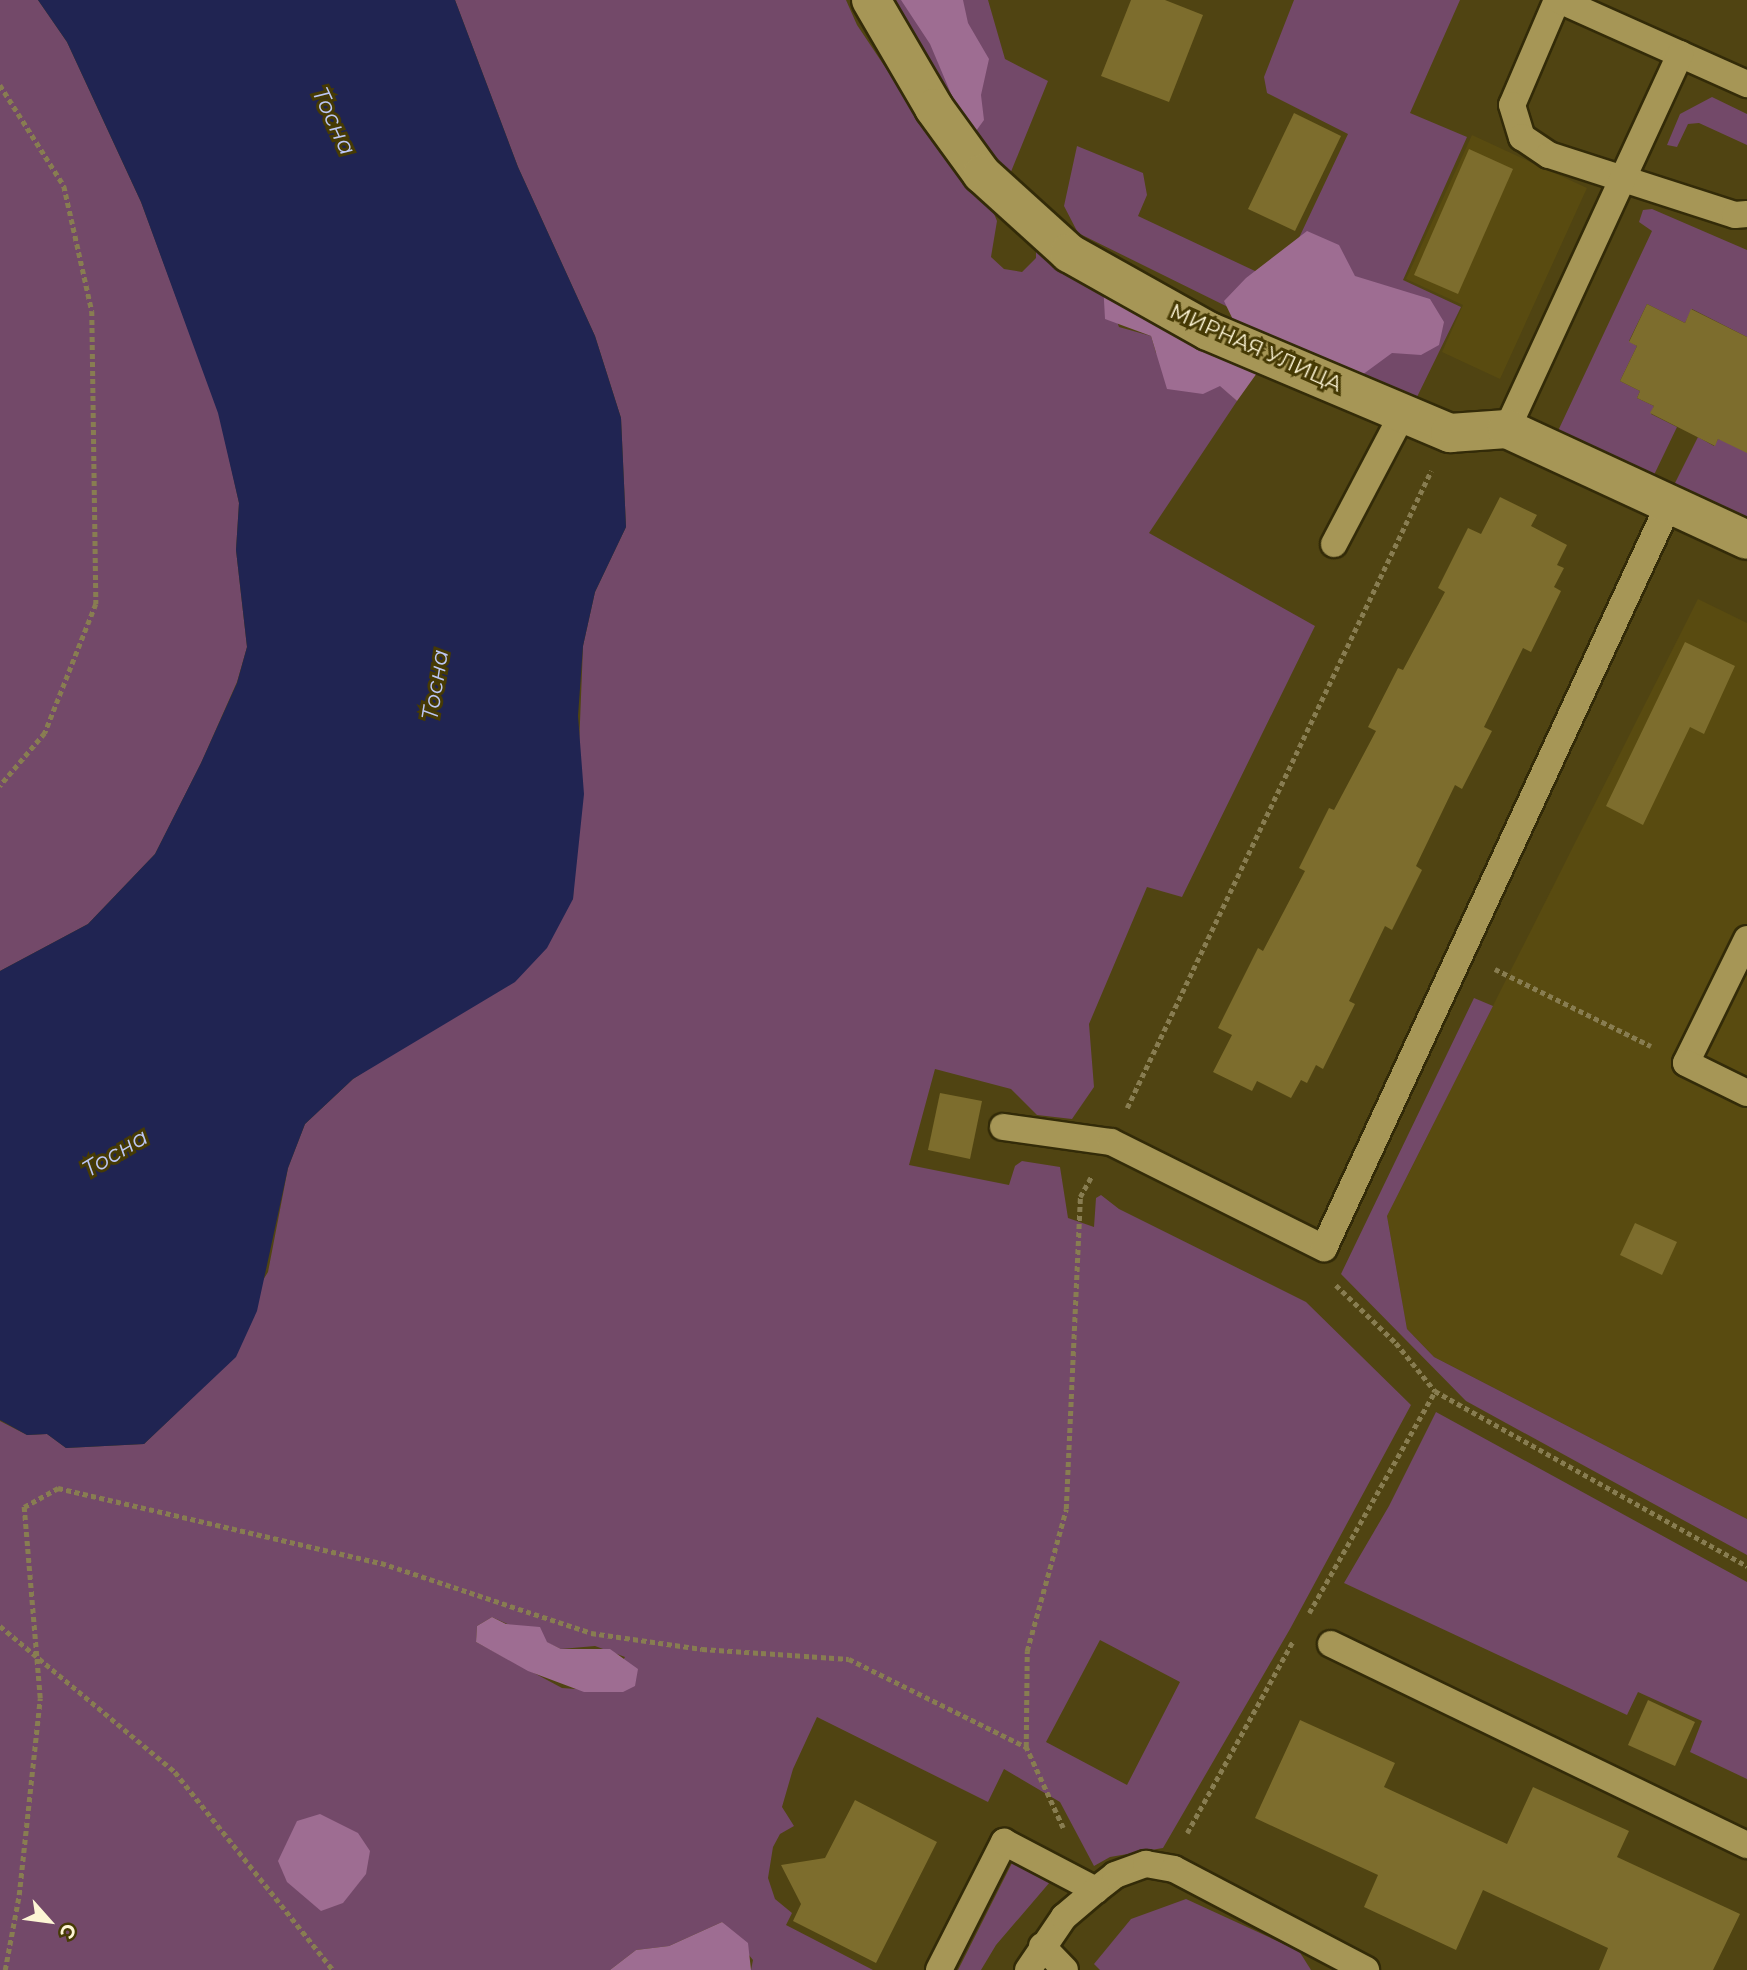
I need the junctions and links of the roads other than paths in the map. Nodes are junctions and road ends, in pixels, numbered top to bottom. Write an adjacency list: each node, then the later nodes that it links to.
1 (871, 0): 7 (street, МИРНАЯ УЛИЦА)
2 (1558, 0): 3 (lane); 5 (lane)
3 (1679, 54): 4 (lane); 5 (lane)
4 (1747, 84)
5 (1622, 179): 6 (lane); 8 (lane)
6 (1747, 214)
7 (1403, 413): 8 (street, МИРНАЯ УЛИЦА); 11 (lane)
8 (1507, 429): 9 (street, МИРНАЯ УЛИЦА)
9 (1669, 504): 10 (street, МИРНАЯ УЛИЦА); 14 (lane)
10 (1747, 540)
11 (1334, 544)
12 (1747, 939): 13 (lane)
13 (1747, 1093)
14 (1003, 1128)
15 (1331, 1644): 16 (lane)
16 (1747, 1845)
17 (1096, 1890): 18 (lane); 19 (lane); 22 (lane)
18 (1042, 1946): 20 (lane); 21 (lane)
19 (939, 1970)
20 (1028, 1970)
21 (1065, 1970)
22 (1366, 1970)

